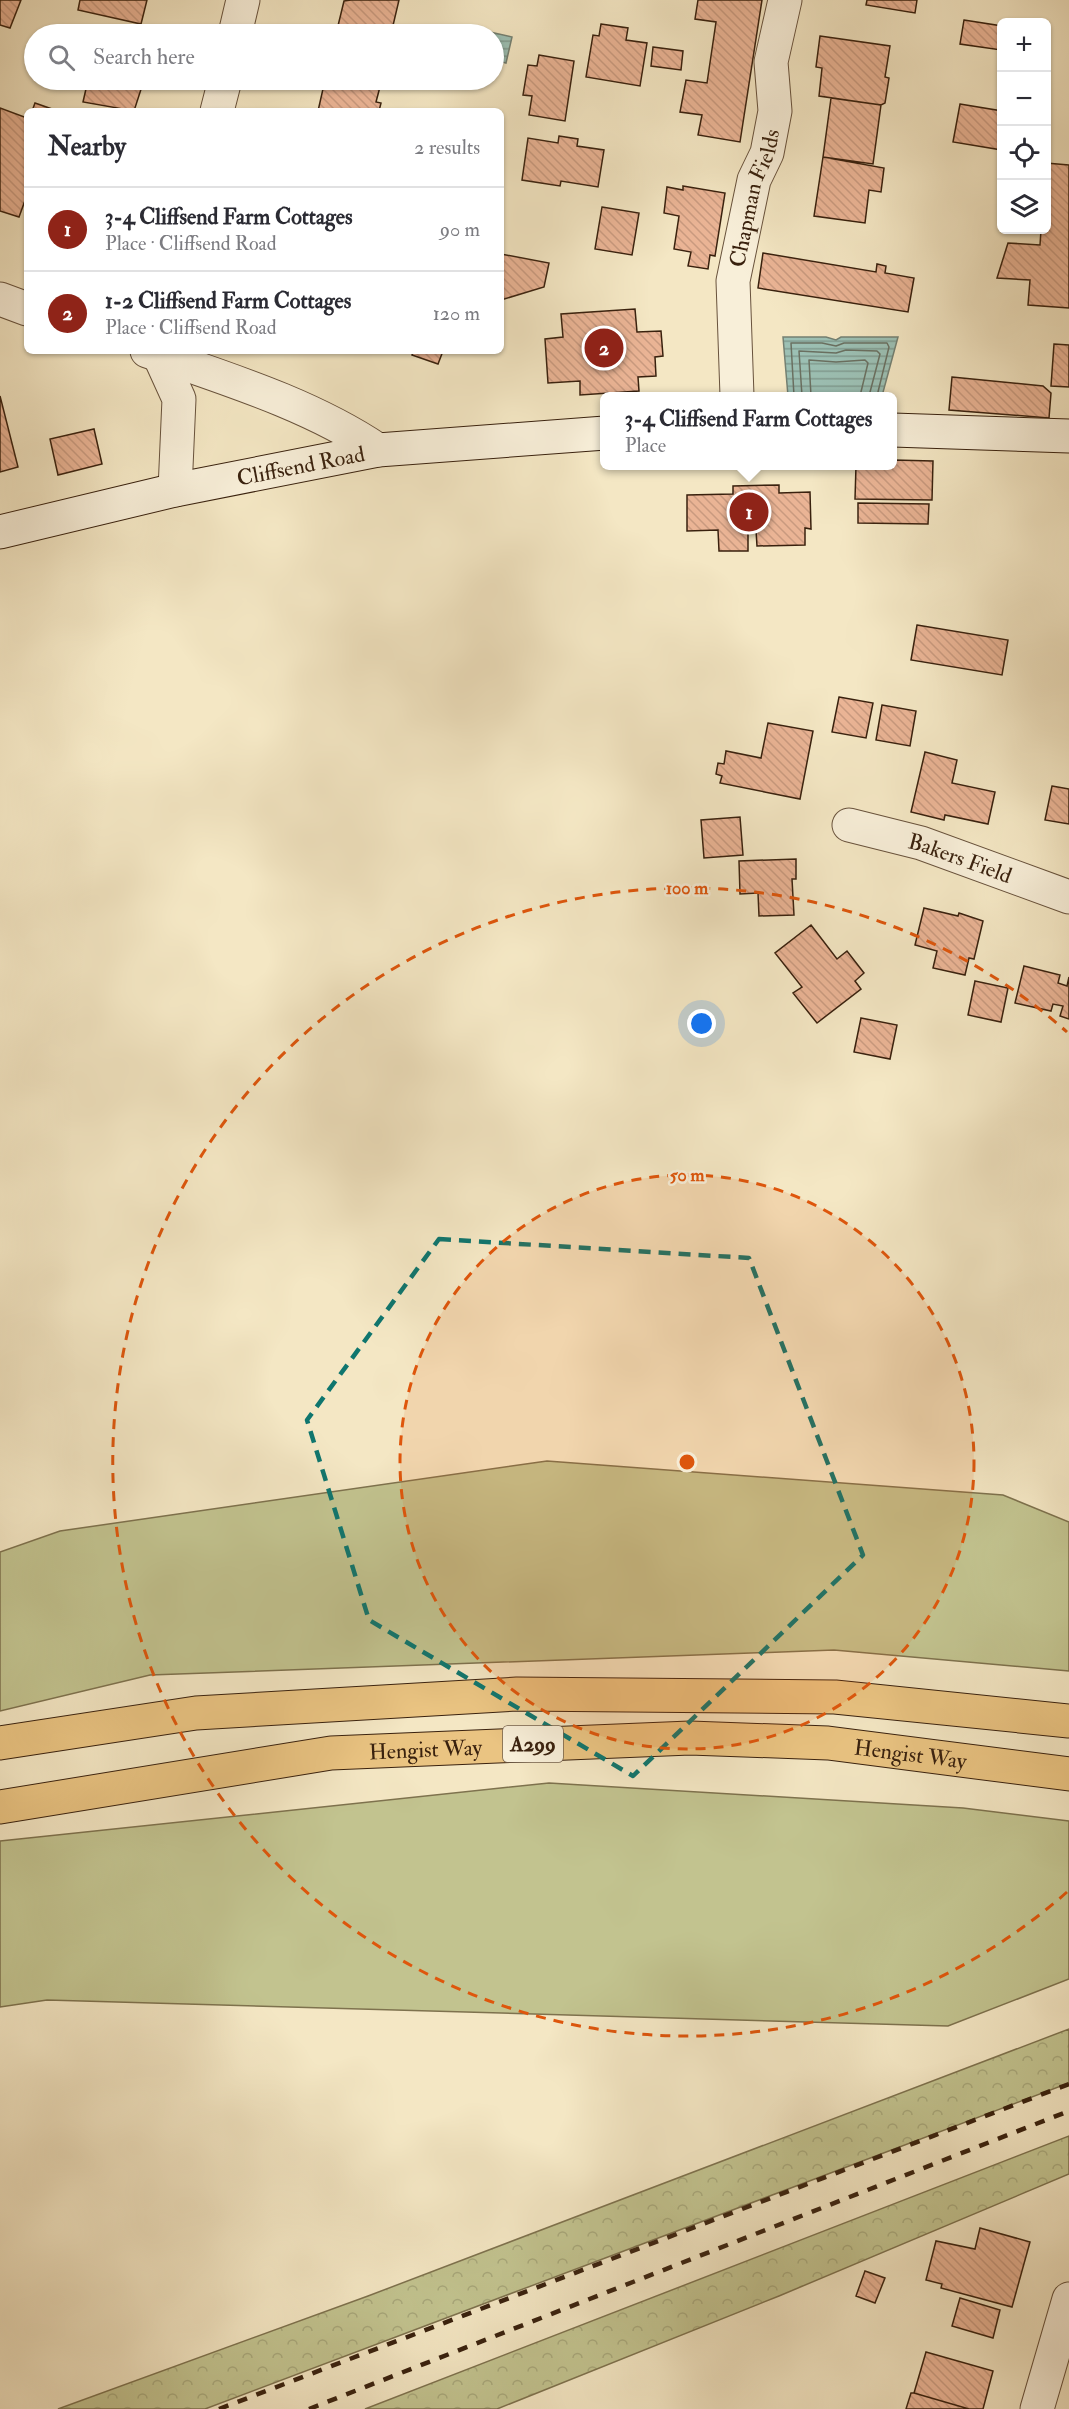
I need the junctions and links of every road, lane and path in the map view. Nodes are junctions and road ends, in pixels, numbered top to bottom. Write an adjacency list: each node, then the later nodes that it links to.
1 (243, 0): 3 (street)
2 (785, 0): 10 (street, Chapman Fields)
3 (237, 24)
4 (222, 90): 5 (street)
5 (218, 108)
6 (0, 299): 7 (street)
7 (24, 308)
8 (157, 354): 15 (street)
9 (161, 354): 14 (street)
10 (737, 392)
11 (897, 429): 13 (street)
12 (600, 433): 14 (street, Cliffsend Road)
13 (1069, 436)
14 (378, 450): 15 (street, Cliffsend Road)
15 (175, 490): 16 (street, Cliffsend Road)
16 (0, 532)
17 (849, 825): 18 (street, Bakers Field)
18 (1069, 897)
19 (1069, 1721): 20 (highway, A299)
20 (0, 1743)
21 (1069, 1774): 22 (highway, Hengist Way / A299)
22 (0, 1807)
23 (1069, 2299): 24 (street)
24 (1037, 2409)

